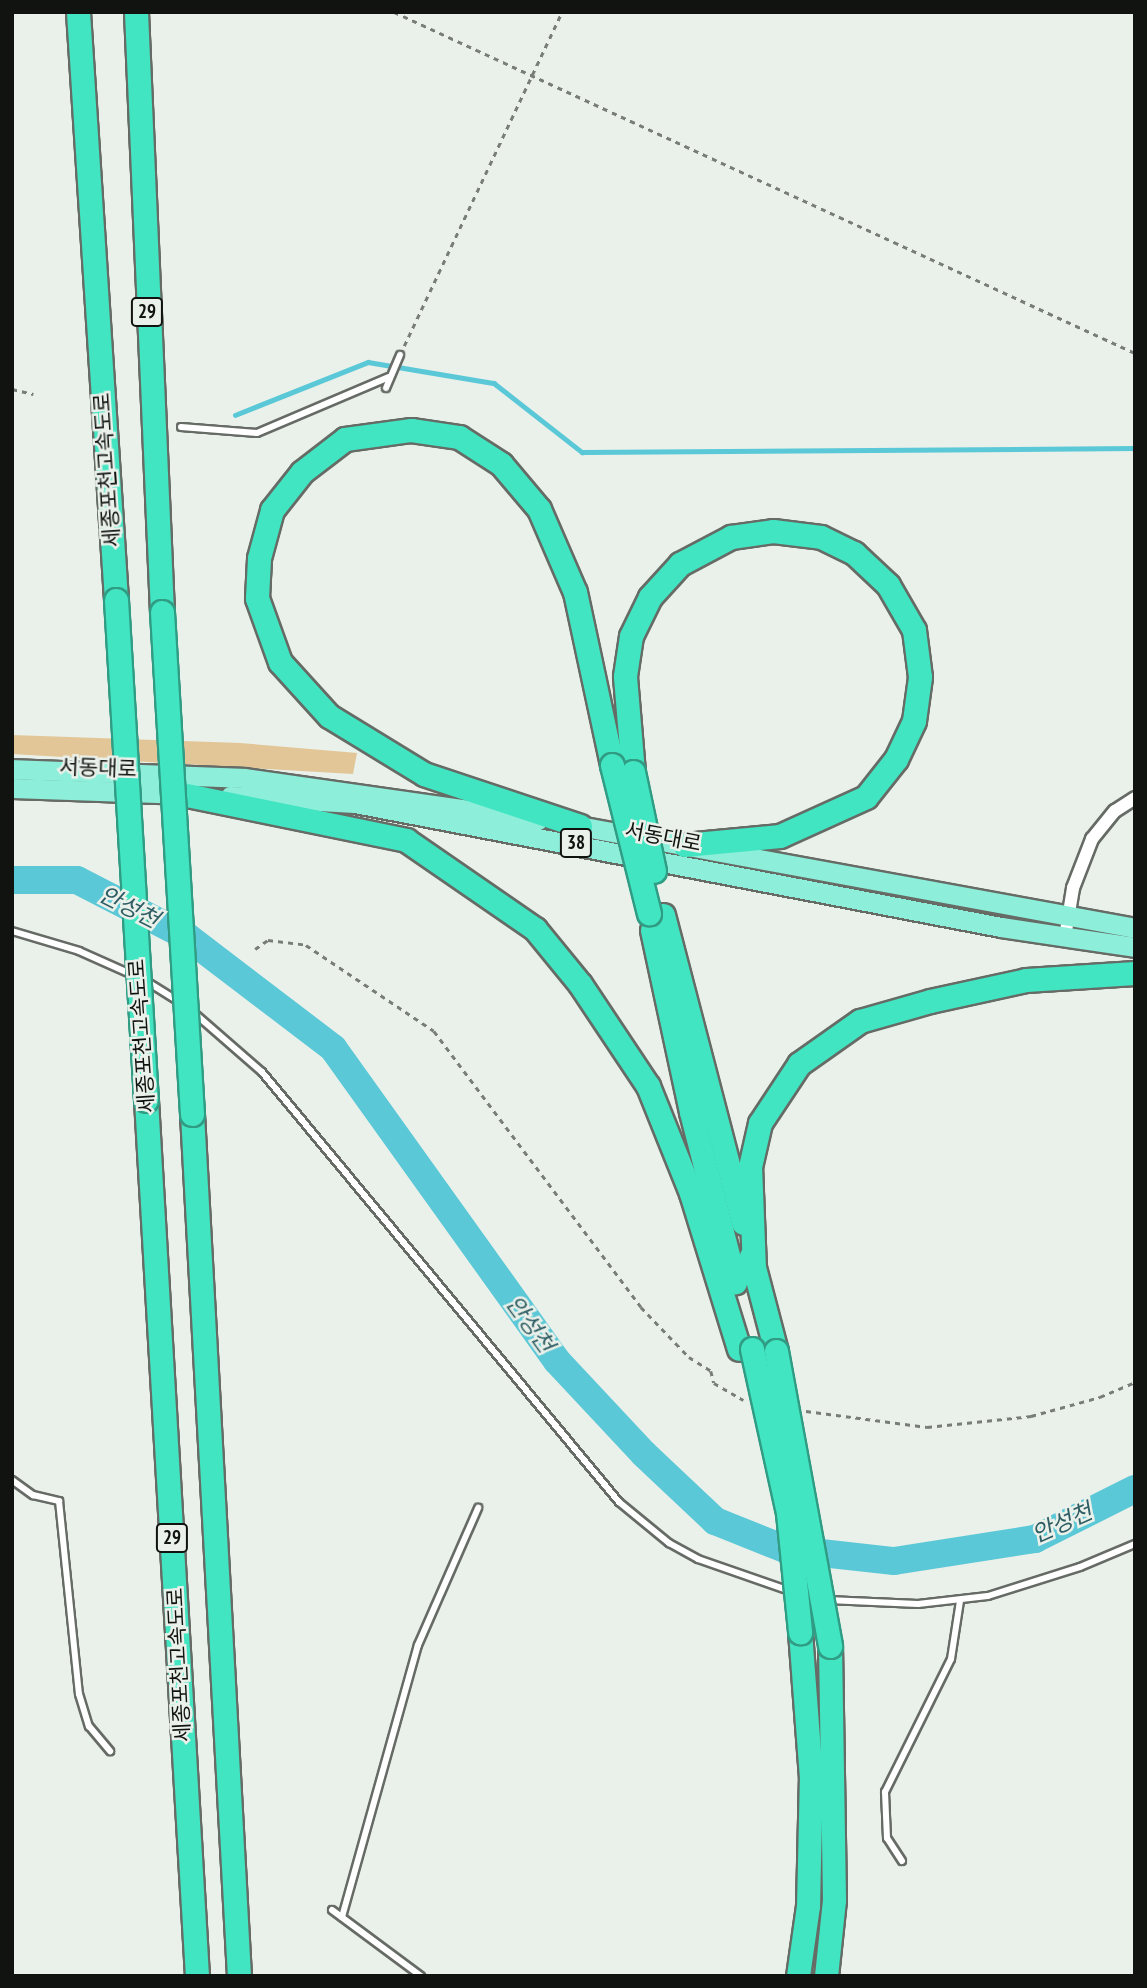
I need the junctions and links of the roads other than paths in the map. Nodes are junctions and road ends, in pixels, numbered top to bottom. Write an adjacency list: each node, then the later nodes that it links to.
1 (78, 12): 32 (highway, 세종포천고속도로 / 29, bridge)
2 (136, 12): 31 (highway, 세종포천고속도로 / 29, bridge)
3 (400, 355): 4 (lane)
4 (391, 374): 5 (lane); 6 (lane)
5 (386, 388)
6 (181, 427)
7 (12, 769): 12 (main road, 서동대로 / 38)
8 (622, 769): 12 (highway); 13 (highway); 14 (highway, bridge)
9 (12, 788): 10 (main road, 서동대로 / 38)
10 (187, 794): 18 (main road, 서동대로 / 38); 22 (highway)
11 (1135, 798): 15 (street)
12 (580, 826): 13 (main road, 서동대로 / 38)
13 (684, 845): 15 (main road, 서동대로 / 38)
14 (656, 914): 21 (highway); 22 (highway)
15 (1067, 916): 16 (main road, 서동대로 / 38); 18 (street)
16 (1135, 928)
17 (12, 931): 26 (lane)
18 (1065, 937): 19 (main road, 서동대로 / 38)
19 (1135, 947)
20 (1135, 973): 21 (highway)
21 (754, 1269): 35 (highway, bridge)
22 (745, 1349): 34 (highway, bridge)
23 (12, 1480): 27 (lane)
24 (478, 1508): 30 (lane)
25 (1135, 1544): 26 (lane)
26 (960, 1601): 28 (lane)
27 (110, 1751)
28 (902, 1861)
29 (332, 1910): 30 (lane)
30 (342, 1917): 33 (lane)
31 (239, 1972)
32 (197, 1976)
33 (421, 1976)
34 (798, 1976)
35 (826, 1976)

